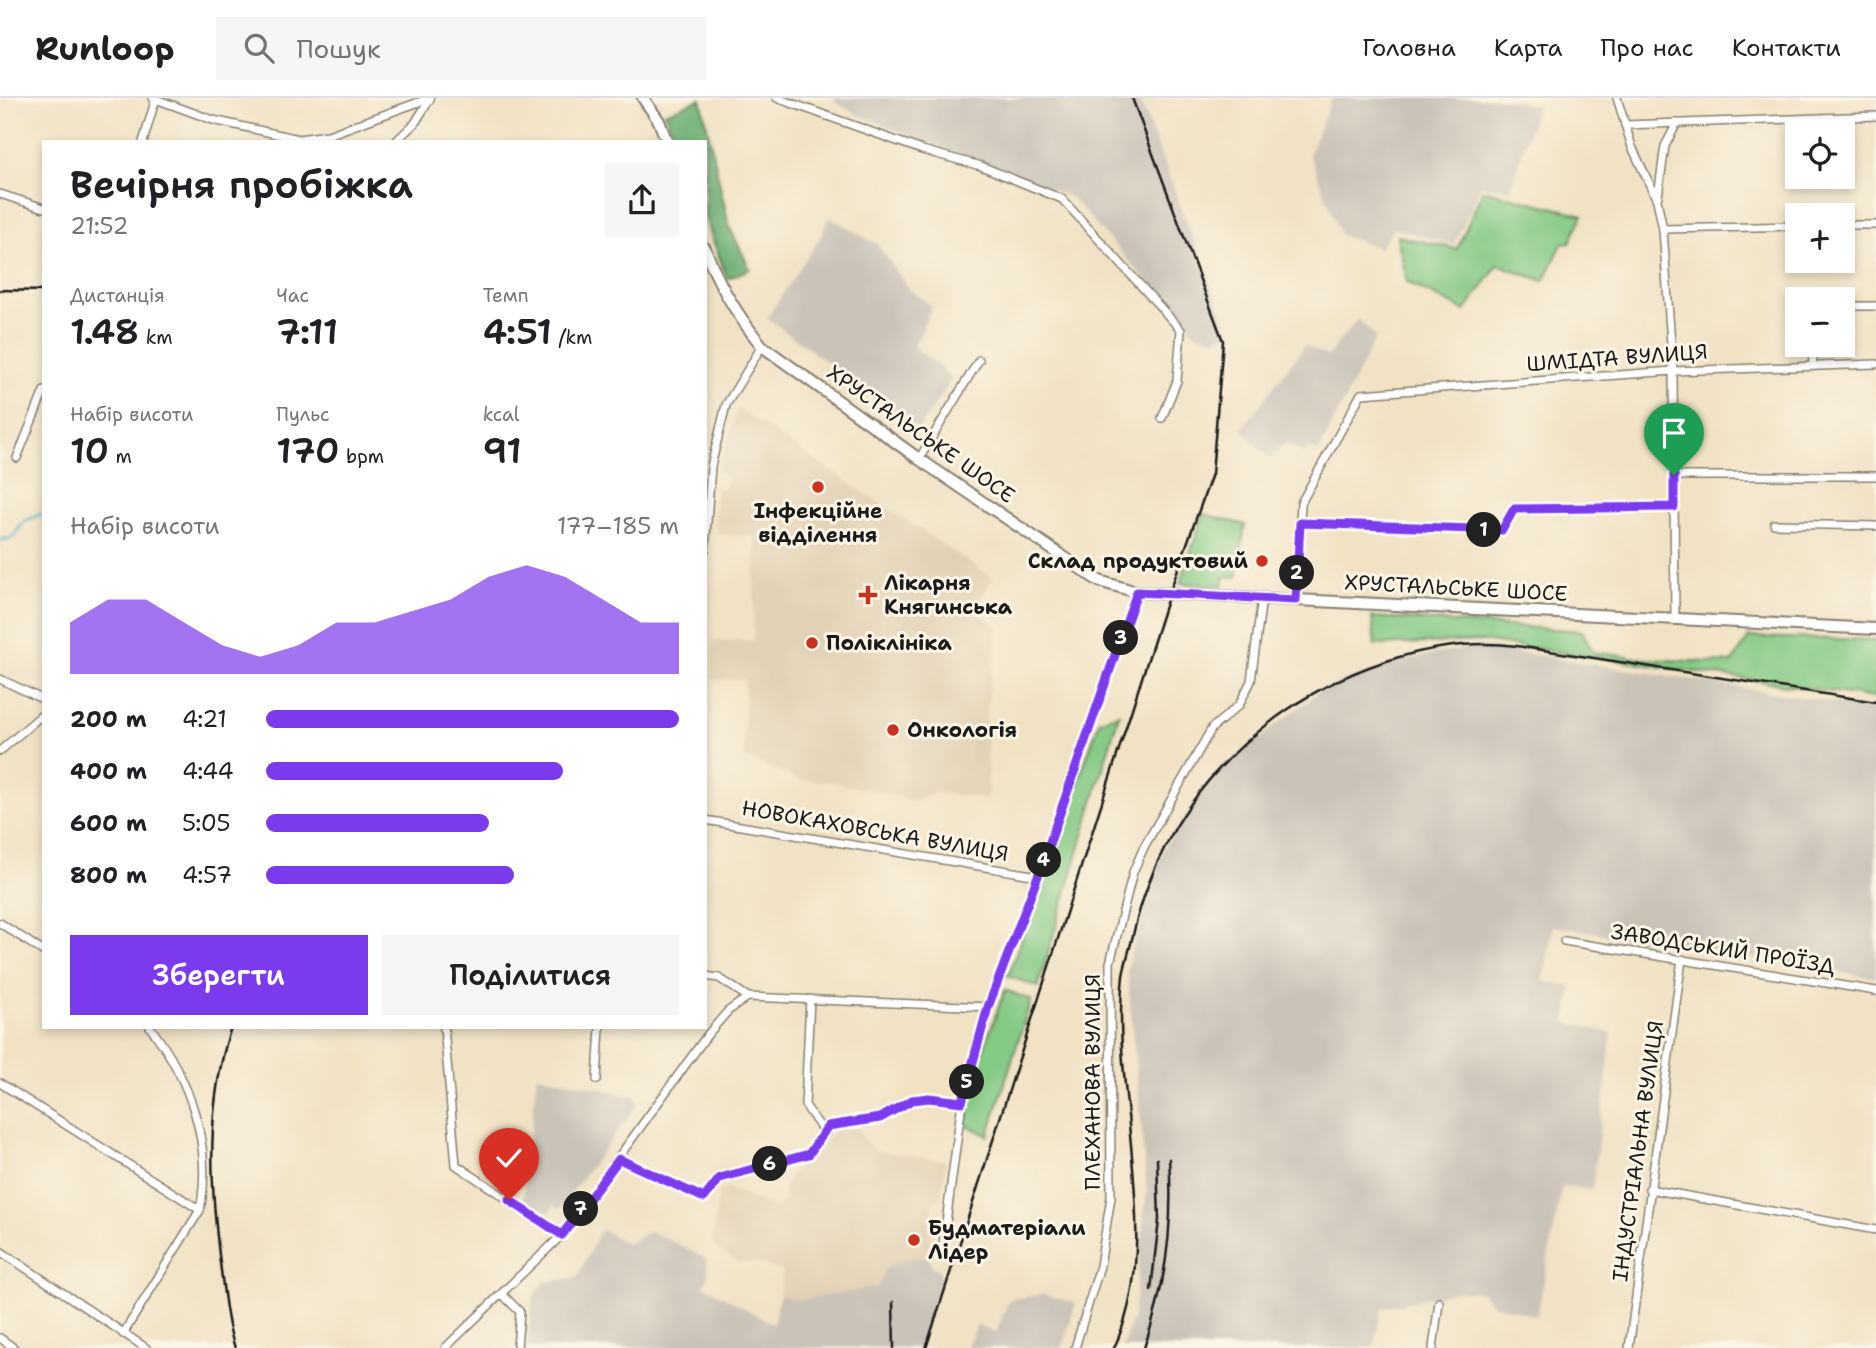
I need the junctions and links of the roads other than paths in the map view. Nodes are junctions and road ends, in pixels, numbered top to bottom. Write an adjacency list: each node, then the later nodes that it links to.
1 (155, 98): 2 (street); 9 (street)
2 (430, 98): 10 (street)
3 (777, 98): 29 (street)
4 (1617, 98): 8 (street)
5 (649, 101): 11 (street)
6 (1876, 116): 7 (street)
7 (1678, 123): 8 (street); 13 (street)
8 (1625, 125): 13 (street)
9 (144, 140)
10 (397, 140)
11 (666, 140)
12 (0, 194): 14 (street)
13 (1657, 200): 18 (street)
14 (42, 207)
15 (1855, 225): 16 (street)
16 (1876, 225)
17 (1785, 226): 18 (street)
18 (1663, 229): 27 (street)
19 (707, 253): 22 (street, ХРУСТАЛЬСЬКЕ ШОСЕ)
20 (1855, 306): 21 (street)
21 (1876, 306)
22 (762, 346): 31 (street, ХРУСТАЛЬСЬКЕ ШОСЕ); 35 (street)
23 (1813, 357): 26 (street)
24 (979, 360): 31 (street)
25 (1876, 364): 26 (street, ШМІДТА ВУЛИЦЯ)
26 (1813, 366): 27 (street, ШМІДТА ВУЛИЦЯ)
27 (1673, 371): 32 (street); 36 (street, ШМІДТА ВУЛИЦЯ)
28 (42, 396): 30 (street)
29 (1162, 418)
30 (17, 458)
31 (919, 459): 39 (street, ХРУСТАЛЬСЬКЕ ШОСЕ)
32 (1674, 475): 33 (street); 34 (street)
33 (1876, 476)
34 (1674, 507): 36 (street); 42 (street)
35 (707, 522)
36 (1300, 523): 41 (street)
37 (1774, 524): 38 (street)
38 (1876, 526)
39 (1137, 592): 40 (street, ХРУСТАЛЬСЬКЕ ШОСЕ); 49 (street)
40 (1262, 598): 41 (street, ХРУСТАЛЬСЬКЕ ШОСЕ); 81 (street, ПЛЕХАНОВА ВУЛИЦЯ)
41 (1296, 600): 42 (street, ХРУСТАЛЬСЬКЕ ШОСЕ)
42 (1675, 618): 43 (street, ХРУСТАЛЬСЬКЕ ШОСЕ)
43 (1876, 629)
44 (0, 679): 45 (street)
45 (42, 699)
46 (42, 715): 47 (street)
47 (0, 751)
48 (707, 820): 49 (street, НОВОКАХОВСЬКА ВУЛИЦЯ)
49 (1038, 876): 58 (street)
50 (0, 923): 52 (street)
51 (1564, 941): 53 (street, ЗАВОДСЬКИЙ ПРОЇЗД)
52 (42, 951)
53 (1682, 959): 55 (street, ЗАВОДСЬКИЙ ПРОЇЗД); 67 (street, ІНДУСТРІАЛЬНА ВУЛИЦЯ)
54 (707, 976): 56 (street)
55 (1876, 991)
56 (748, 997): 57 (street); 66 (street)
57 (810, 999): 58 (street); 65 (street)
58 (988, 1007): 64 (street)
59 (152, 1029): 68 (street)
60 (444, 1029): 70 (street)
61 (600, 1029): 62 (street)
62 (597, 1080)
63 (0, 1083): 68 (street)
64 (962, 1102): 65 (street); 71 (street)
65 (825, 1134): 66 (street)
66 (619, 1159): 70 (street)
67 (1649, 1189): 69 (street); 83 (street, ІНДУСТРІАЛЬНА ВУЛИЦЯ)
68 (200, 1210): 75 (street)
69 (1876, 1230)
70 (562, 1235): 73 (street)
71 (943, 1245)
72 (0, 1251): 75 (street)
73 (502, 1294): 79 (street); 80 (street)
74 (1439, 1302): 82 (street)
75 (123, 1334): 78 (street)
76 (0, 1338): 77 (street)
77 (14, 1348)
78 (146, 1348)
79 (445, 1348)
80 (517, 1348)
81 (1075, 1348)
82 (1433, 1348)
83 (1629, 1348)

